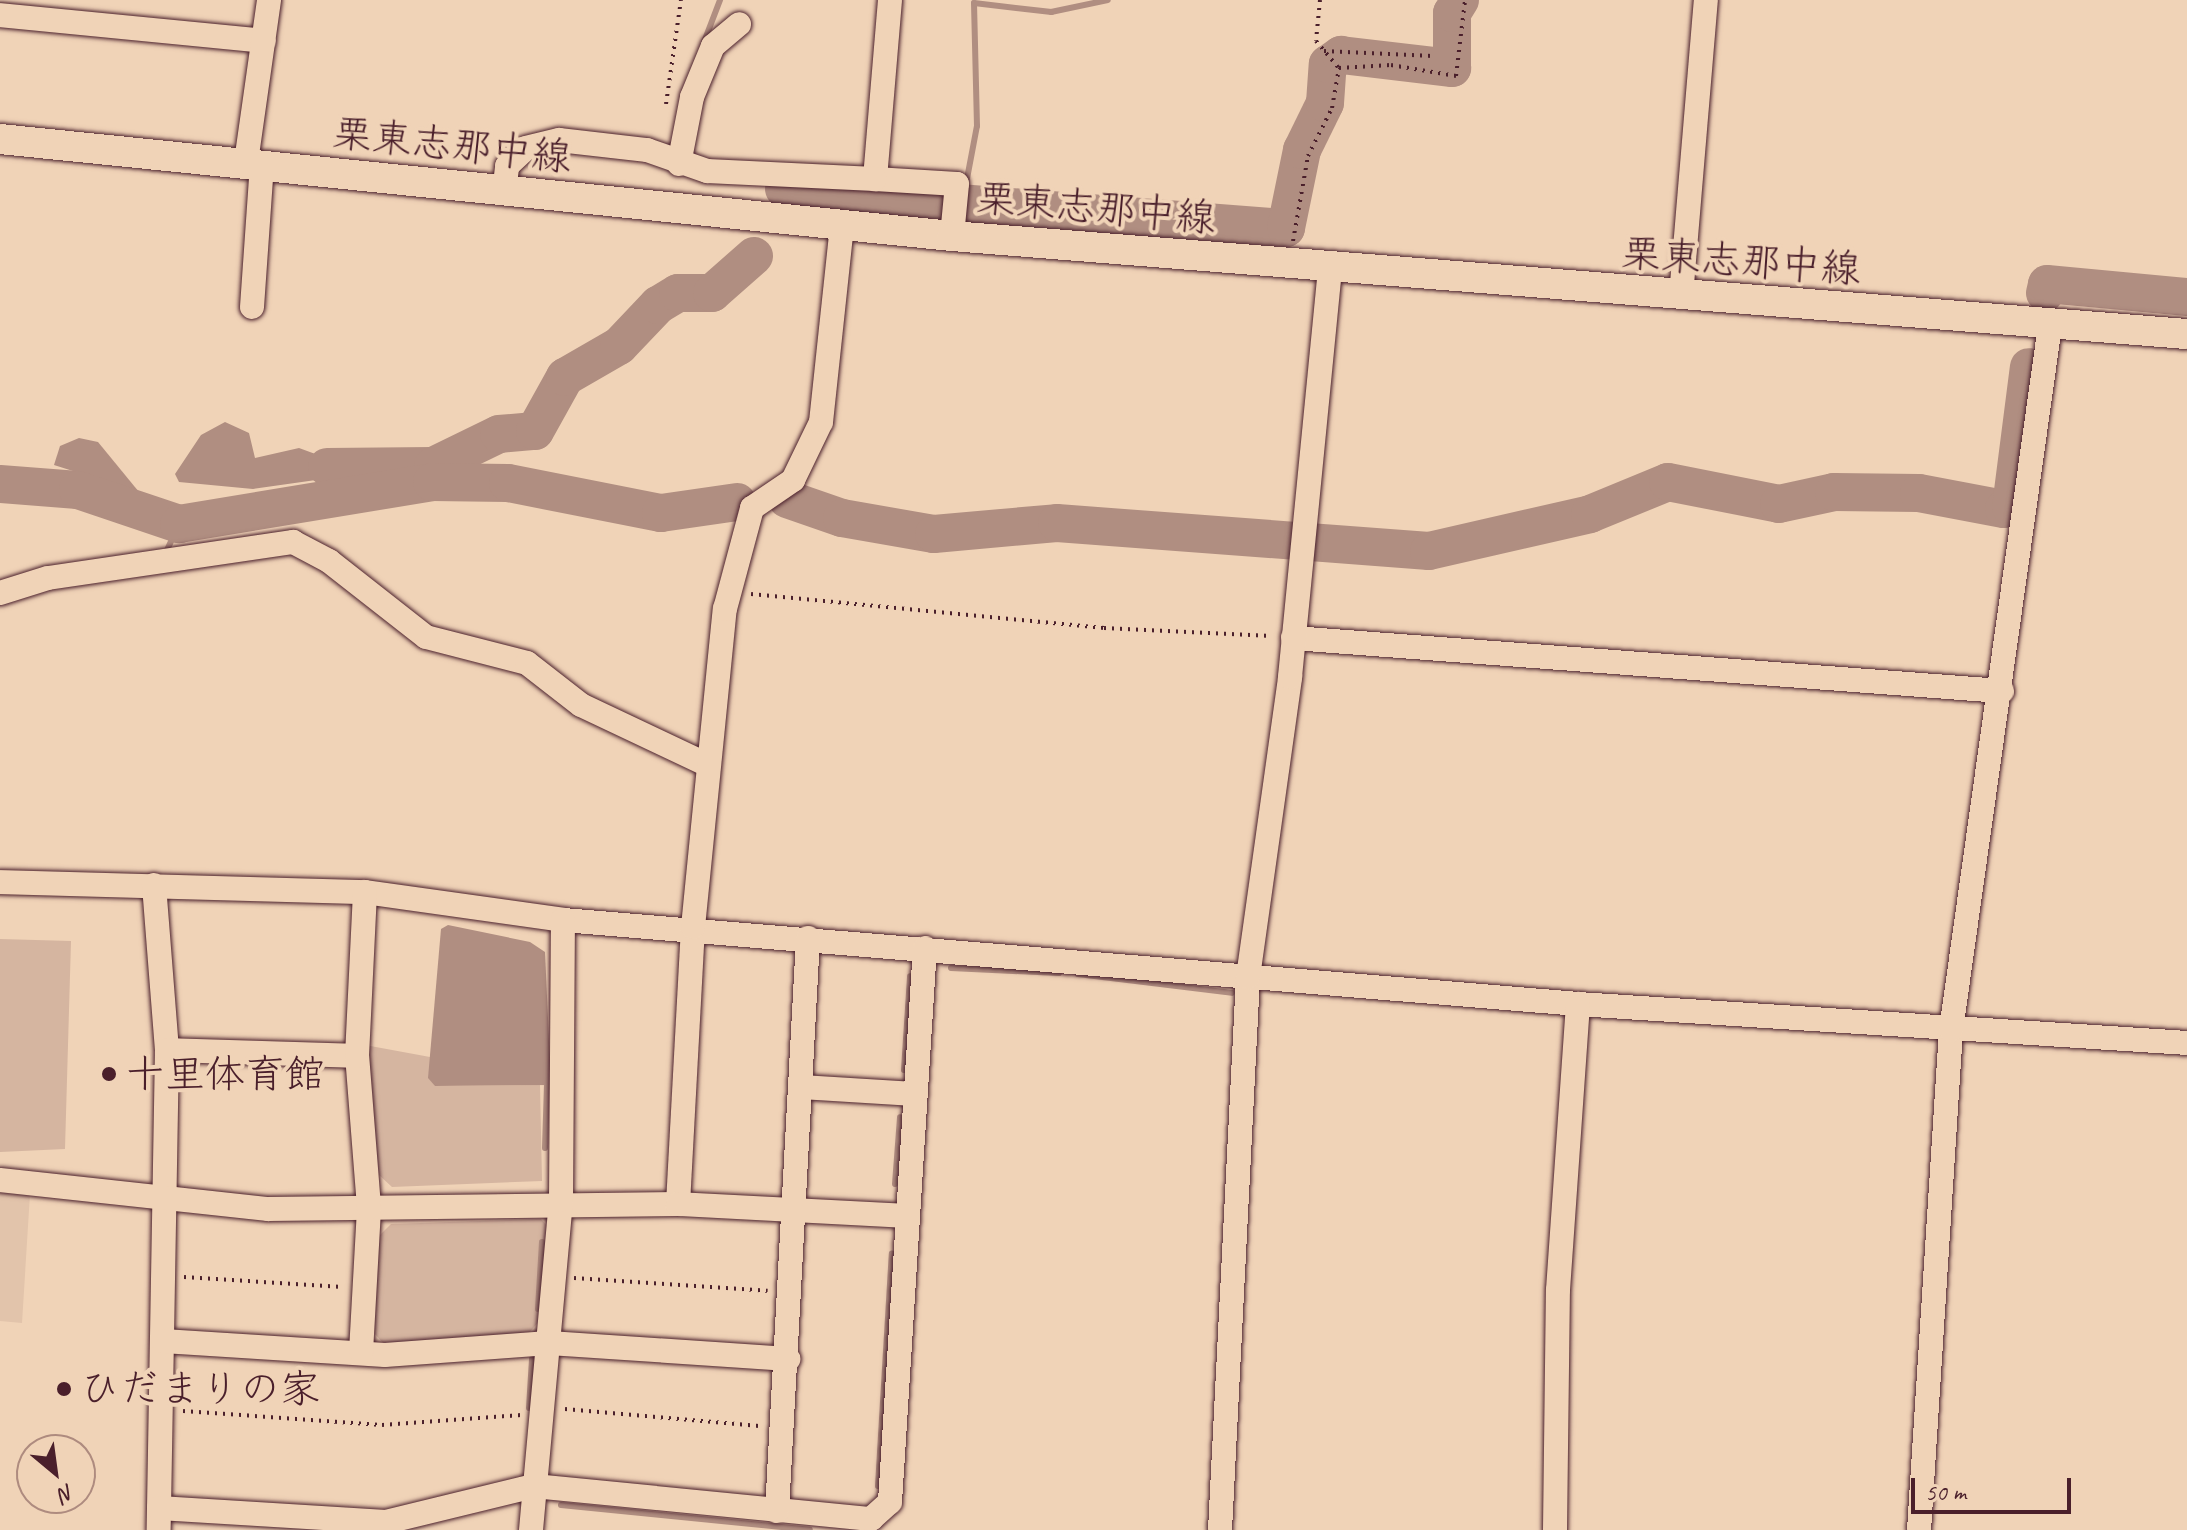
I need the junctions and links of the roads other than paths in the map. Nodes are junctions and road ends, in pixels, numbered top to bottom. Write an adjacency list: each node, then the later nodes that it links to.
1 (269, 0): 6 (street)
2 (890, 0): 10 (street)
3 (1706, 0): 15 (street)
4 (0, 15): 6 (street)
5 (739, 24): 9 (street)
6 (264, 41): 8 (street)
7 (0, 139): 8 (main road, 栗東志那中線)
8 (254, 163): 11 (main road, 栗東志那中線); 16 (street)
9 (679, 164): 10 (street); 11 (street)
10 (875, 179): 13 (street)
11 (504, 192): 12 (main road, 栗東志那中線)
12 (842, 225): 13 (main road, 栗東志那中線); 22 (street)
13 (952, 236): 14 (main road, 栗東志那中線)
14 (1330, 269): 15 (main road, 栗東志那中線); 20 (street)
15 (1681, 296): 17 (main road, 栗東志那中線)
16 (252, 307)
17 (2050, 326): 18 (main road, 栗東志那中線); 21 (street)
18 (2187, 334)
19 (0, 593): 22 (street)
20 (1293, 638): 21 (street); 30 (street)
21 (2002, 691): 32 (street)
22 (706, 764): 27 (street)
23 (0, 882): 24 (street)
24 (154, 885): 25 (street); 34 (street)
25 (365, 892): 26 (street); 35 (street)
26 (563, 920): 27 (street); 40 (street)
27 (693, 927): 28 (street); 41 (street)
28 (808, 938): 29 (street); 36 (street)
29 (925, 948): 30 (street); 37 (street)
30 (1248, 977): 31 (street); 53 (street)
31 (1578, 1004): 32 (street); 54 (street)
32 (1951, 1030): 33 (street); 55 (street)
33 (2187, 1043)
34 (167, 1050): 35 (street); 39 (street)
35 (357, 1056): 42 (street)
36 (801, 1087): 37 (street); 43 (street)
37 (915, 1094): 44 (street)
38 (0, 1180): 39 (street)
39 (166, 1195): 42 (street); 45 (street)
40 (561, 1200): 41 (street); 42 (street); 46 (street)
41 (678, 1204): 43 (street)
42 (369, 1207): 47 (street)
43 (794, 1211): 44 (street); 48 (street)
44 (906, 1216): 50 (street)
45 (163, 1341): 47 (street); 51 (street)
46 (549, 1343): 47 (street); 48 (street); 49 (street)
47 (361, 1352)
48 (788, 1359): 50 (street)
49 (534, 1486): 50 (street); 51 (street); 52 (street)
50 (777, 1511)
51 (159, 1519)
52 (531, 1530)
53 (1220, 1530)
54 (1555, 1530)
55 (1919, 1530)

